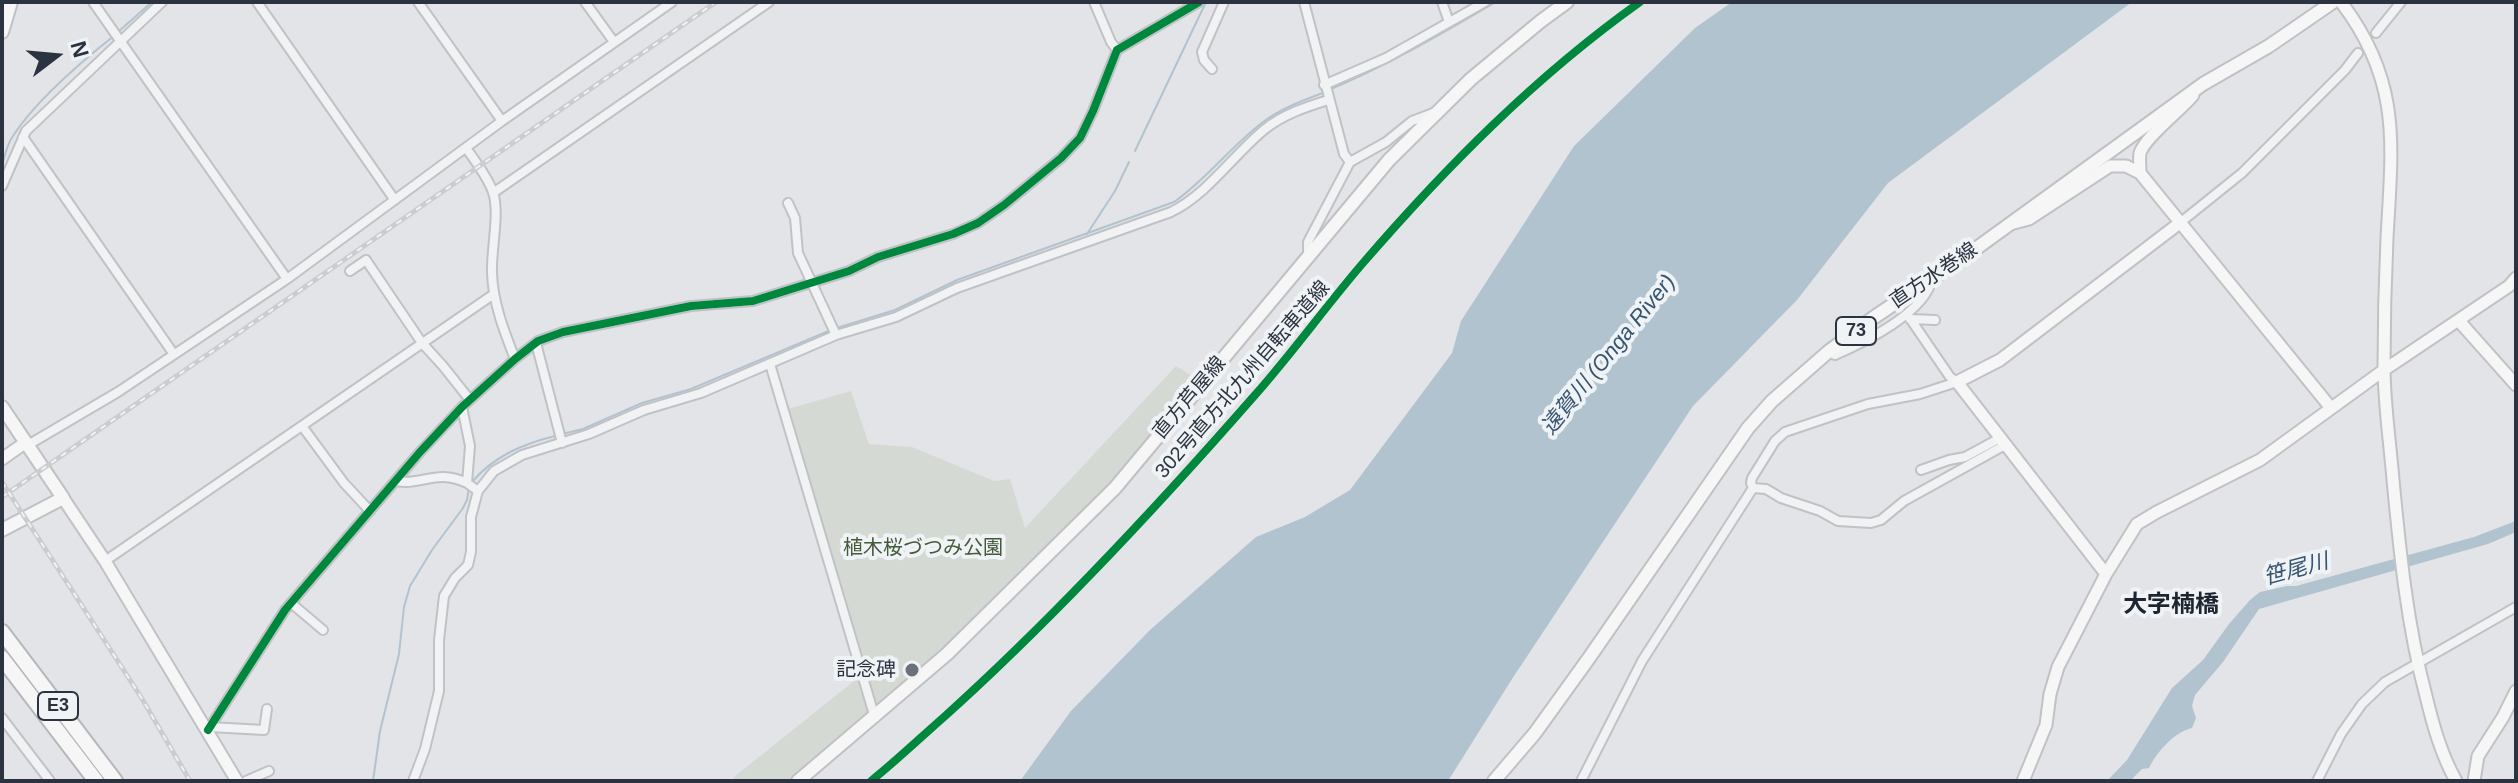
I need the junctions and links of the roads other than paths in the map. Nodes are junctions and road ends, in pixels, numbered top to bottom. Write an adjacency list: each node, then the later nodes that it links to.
1 (93, 2): 22 (street)
2 (162, 2): 22 (street)
3 (257, 2): 38 (street)
4 (418, 2): 31 (street)
5 (585, 2): 23 (street)
6 (672, 2): 23 (street)
7 (769, 2): 37 (street)
8 (1094, 2): 24 (street)
9 (1199, 2): 24 (street)
10 (1224, 2): 26 (street)
11 (1304, 2): 28 (street)
12 (1442, 2): 19 (street)
13 (1485, 2): 19 (street)
14 (1567, 2): 30 (main road, 直方芦屋線)
15 (2333, 2): 27 (main road, 直方水巻線 / 73)
16 (2341, 2): 59 (street)
17 (2401, 2): 21 (street)
18 (7, 7): 20 (main road)
19 (1449, 22): 28 (street)
20 (2, 32)
21 (2376, 33)
22 (120, 40): 32 (street); 46 (street)
23 (614, 42): 31 (street)
24 (1117, 50): 47 (street)
25 (2358, 53): 40 (street)
26 (1212, 69)
27 (2203, 84): 35 (street); 41 (main road, 直方水巻線 / 73)
28 (1324, 85): 29 (street)
29 (1328, 98): 34 (street); 52 (street)
30 (1438, 111): 34 (street); 42 (main road, 直方芦屋線)
31 (502, 121): 33 (street)
32 (23, 137): 36 (street); 56 (street)
33 (466, 148): 37 (street); 38 (street)
34 (1350, 162): 42 (street)
35 (2140, 173): 40 (street); 41 (street)
36 (2, 186)
37 (493, 193): 48 (street)
38 (394, 199): 46 (street)
39 (788, 203): 47 (street)
40 (2181, 222): 60 (street); 65 (street)
41 (2010, 224): 44 (main road, 直方水巻線 / 73)
42 (1308, 257): 90 (main road, 直方芦屋線)
43 (350, 271): 53 (street)
44 (1932, 278): 49 (street); 55 (main road, 直方水巻線 / 73)
45 (2516, 278): 51 (street)
46 (287, 279): 56 (street)
47 (810, 283): 52 (street); 54 (street)
48 (494, 294): 53 (street); 57 (street)
49 (1908, 316): 50 (street); 55 (street); 60 (street)
50 (1935, 320)
51 (2459, 321): 59 (street); 61 (street)
52 (836, 335): 58 (street)
53 (422, 343): 62 (street); 66 (street)
54 (536, 343): 57 (street); 68 (street)
55 (1828, 352): 101 (main road, 直方水巻線 / 73)
56 (173, 353): 69 (street)
57 (515, 359): 62 (street)
58 (770, 364): 68 (street); 90 (street)
59 (2384, 376): 65 (street); 86 (street)
60 (1957, 382): 67 (street); 74 (street)
61 (2516, 385)
62 (470, 400): 64 (street)
63 (2, 407): 69 (main road)
64 (462, 407): 72 (street); 73 (street)
65 (2331, 408): 80 (street)
66 (302, 426): 77 (street); 79 (street)
67 (2003, 442): 71 (street); 74 (street); 80 (street)
68 (562, 443): 75 (street)
69 (27, 444): 70 (street); 76 (main road)
70 (2, 459)
71 (1921, 470)
72 (396, 481): 73 (street); 77 (street)
73 (467, 483): 75 (street)
74 (1753, 488): 102 (street)
75 (478, 491): 99 (street)
76 (63, 498): 78 (main road); 79 (street)
77 (370, 511): 81 (street)
78 (2, 530)
79 (105, 561): 91 (street)
80 (2106, 574): 103 (street)
81 (291, 603): 83 (street); 91 (street)
82 (2516, 607): 86 (street)
83 (323, 630)
84 (2, 632): 96 (highway, E3)
85 (2, 658): 95 (highway, E3)
86 (2416, 661): 93 (street); 106 (street)
87 (2516, 691): 107 (street)
88 (267, 709): 91 (street)
89 (2, 718): 94 (street)
90 (875, 718): 100 (main road, 直方芦屋線)
91 (209, 728): 97 (street)
92 (269, 771): 98 (street)
93 (2322, 771): 104 (street); 105 (street)
94 (50, 781)
95 (96, 781)
96 (115, 781)
97 (237, 781)
98 (246, 781)
99 (413, 781)
100 (798, 781)
101 (1494, 781)
102 (1581, 781)
103 (2023, 781)
104 (2317, 781)
105 (2331, 781)
106 (2456, 781)
107 (2474, 781)

